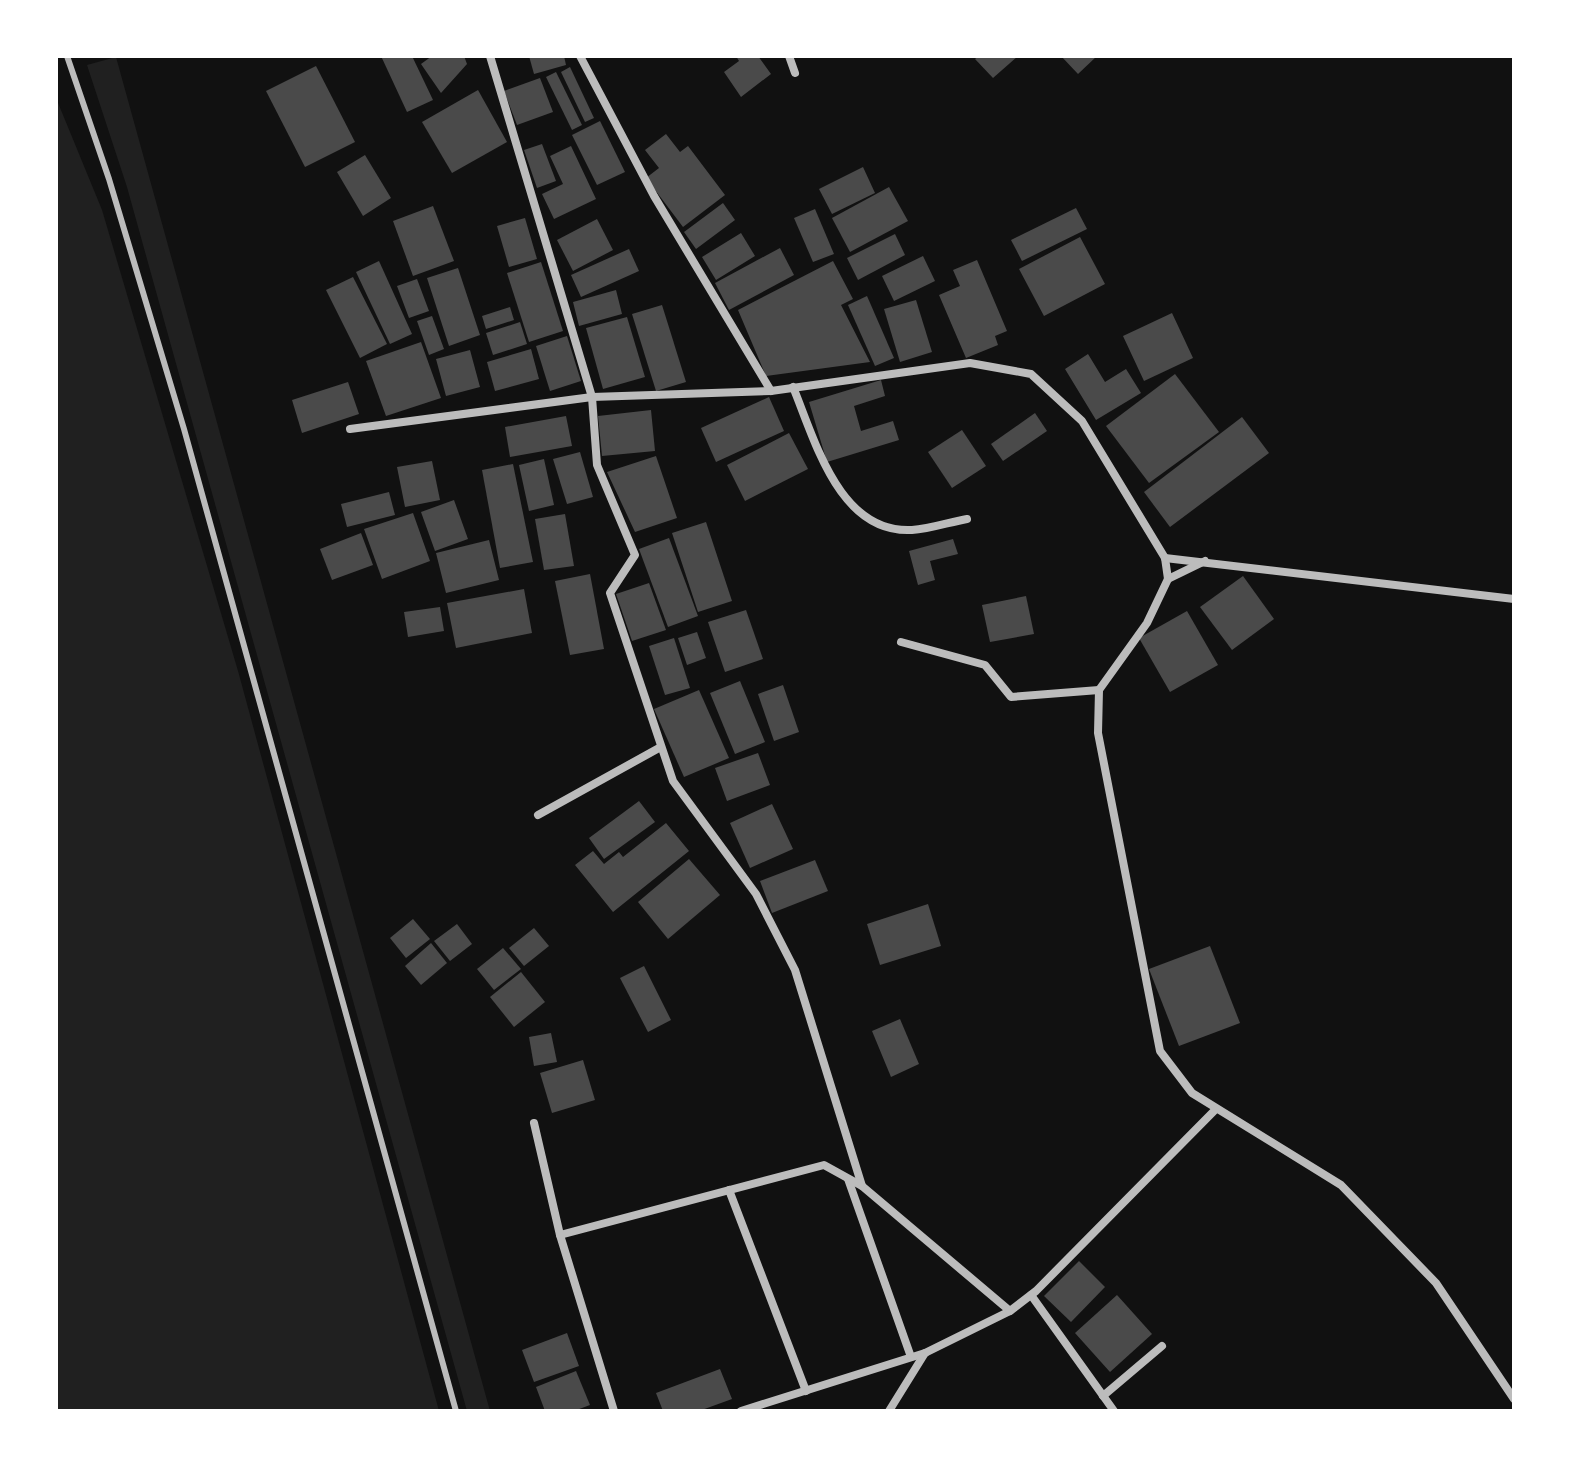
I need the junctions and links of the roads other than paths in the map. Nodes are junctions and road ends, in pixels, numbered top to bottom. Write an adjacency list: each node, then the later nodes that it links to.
1 (67, 56): 33 (lane)
2 (490, 56): 8 (street)
3 (580, 56): 7 (street)
4 (789, 56): 5 (street)
5 (795, 73)
6 (793, 387): 7 (street); 10 (street); 11 (street)
7 (771, 391): 8 (street)
8 (592, 397): 9 (street); 17 (street)
9 (350, 429)
10 (967, 519)
11 (1165, 558): 12 (street); 13 (street)
12 (1205, 561): 13 (street); 14 (street)
13 (1168, 579): 16 (street)
14 (1514, 599)
15 (901, 642): 16 (street)
16 (1099, 690): 19 (street)
17 (659, 748): 18 (street); 22 (street)
18 (538, 815)
19 (1216, 1109): 25 (street); 32 (street)
20 (534, 1123): 24 (street)
21 (847, 1178): 22 (street); 23 (street); 29 (street)
22 (862, 1186): 26 (street)
23 (729, 1190): 24 (street); 30 (street)
24 (560, 1235): 34 (street)
25 (1031, 1295): 26 (street); 31 (street)
26 (1010, 1311): 28 (street)
27 (1162, 1346): 31 (street)
28 (925, 1353): 29 (street); 36 (street)
29 (911, 1357): 30 (street)
30 (806, 1391): 35 (street)
31 (1103, 1396): 37 (street)
32 (1514, 1399)
33 (456, 1411)
34 (614, 1411)
35 (741, 1411)
36 (889, 1411)
37 (1114, 1411)

